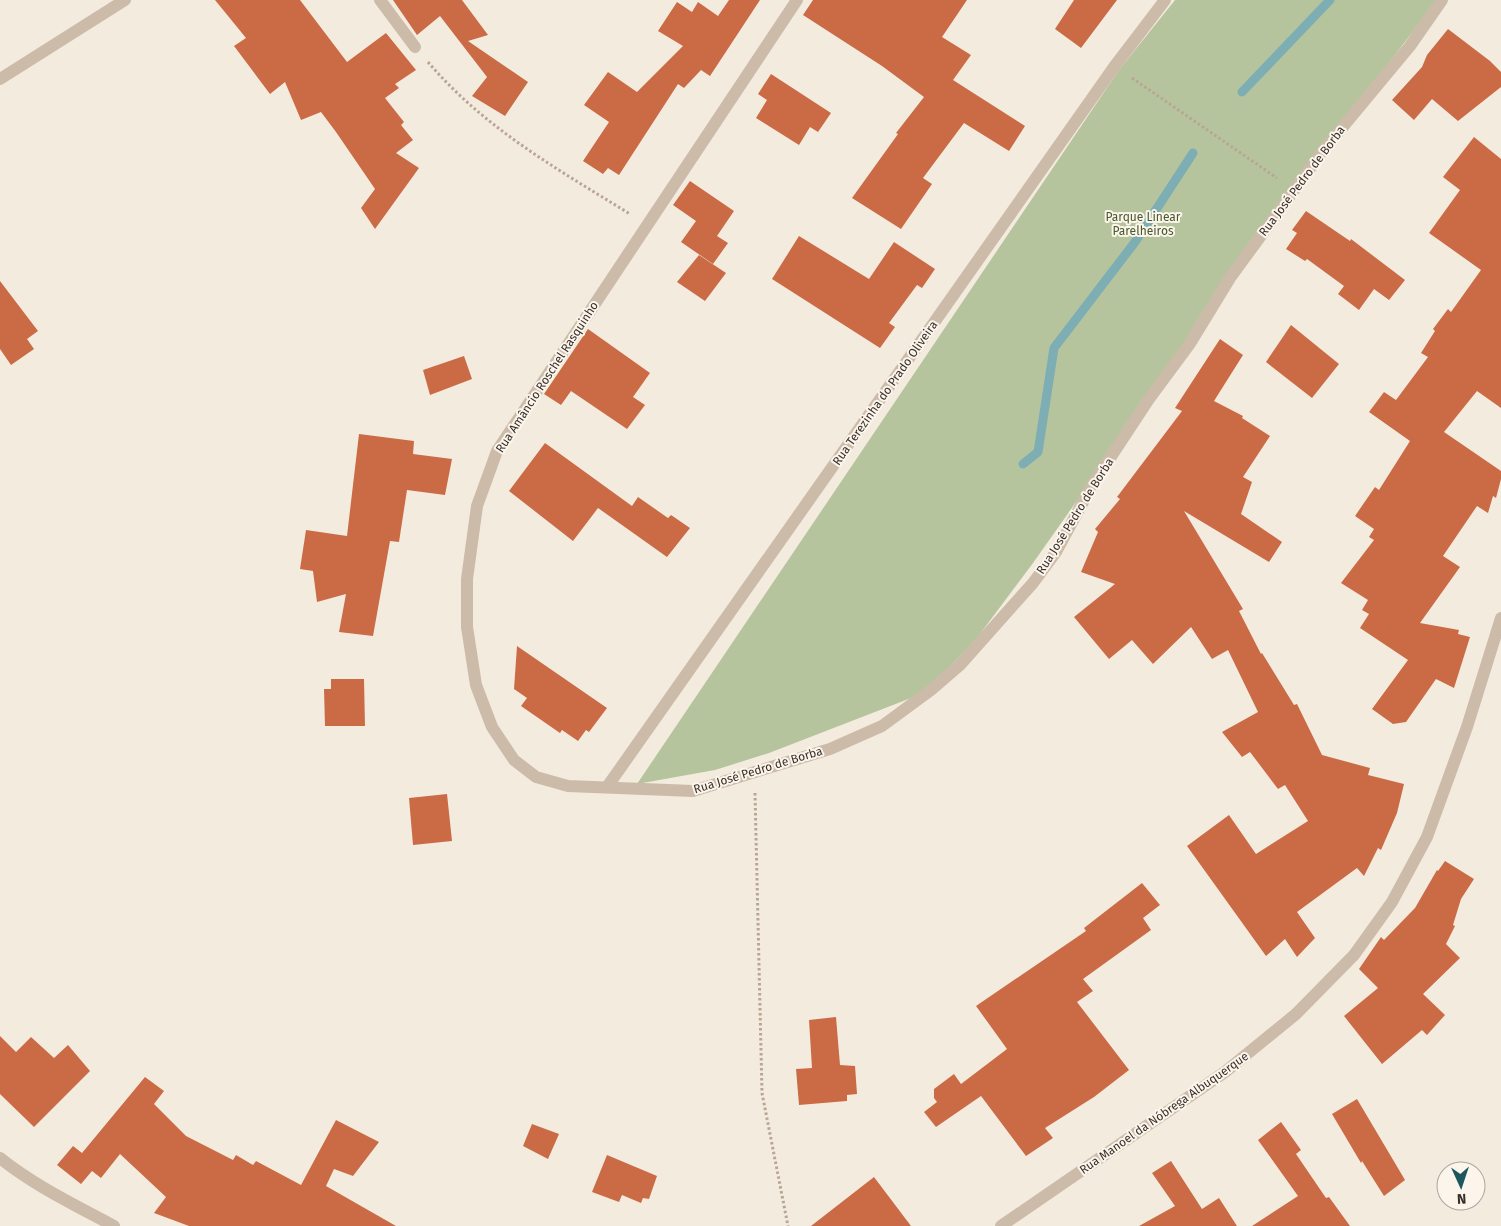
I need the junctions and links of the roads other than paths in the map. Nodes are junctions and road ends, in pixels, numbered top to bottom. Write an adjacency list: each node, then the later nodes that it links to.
1 (125, 0): 7 (street)
2 (380, 0): 6 (street)
3 (797, 0): 9 (street, Rua Amâncio Roschel Rasquinho)
4 (1164, 0): 9 (street, Rua Terezinha do Prado Oliveira)
5 (1442, 0): 9 (street, Rua José Pedro de Borba)
6 (414, 47)
7 (0, 79)
8 (1501, 618): 12 (street, Rua Manoel da Nóbrega Albuquerque)
9 (607, 787)
10 (0, 1158): 11 (street)
11 (114, 1226)
12 (1001, 1226)

